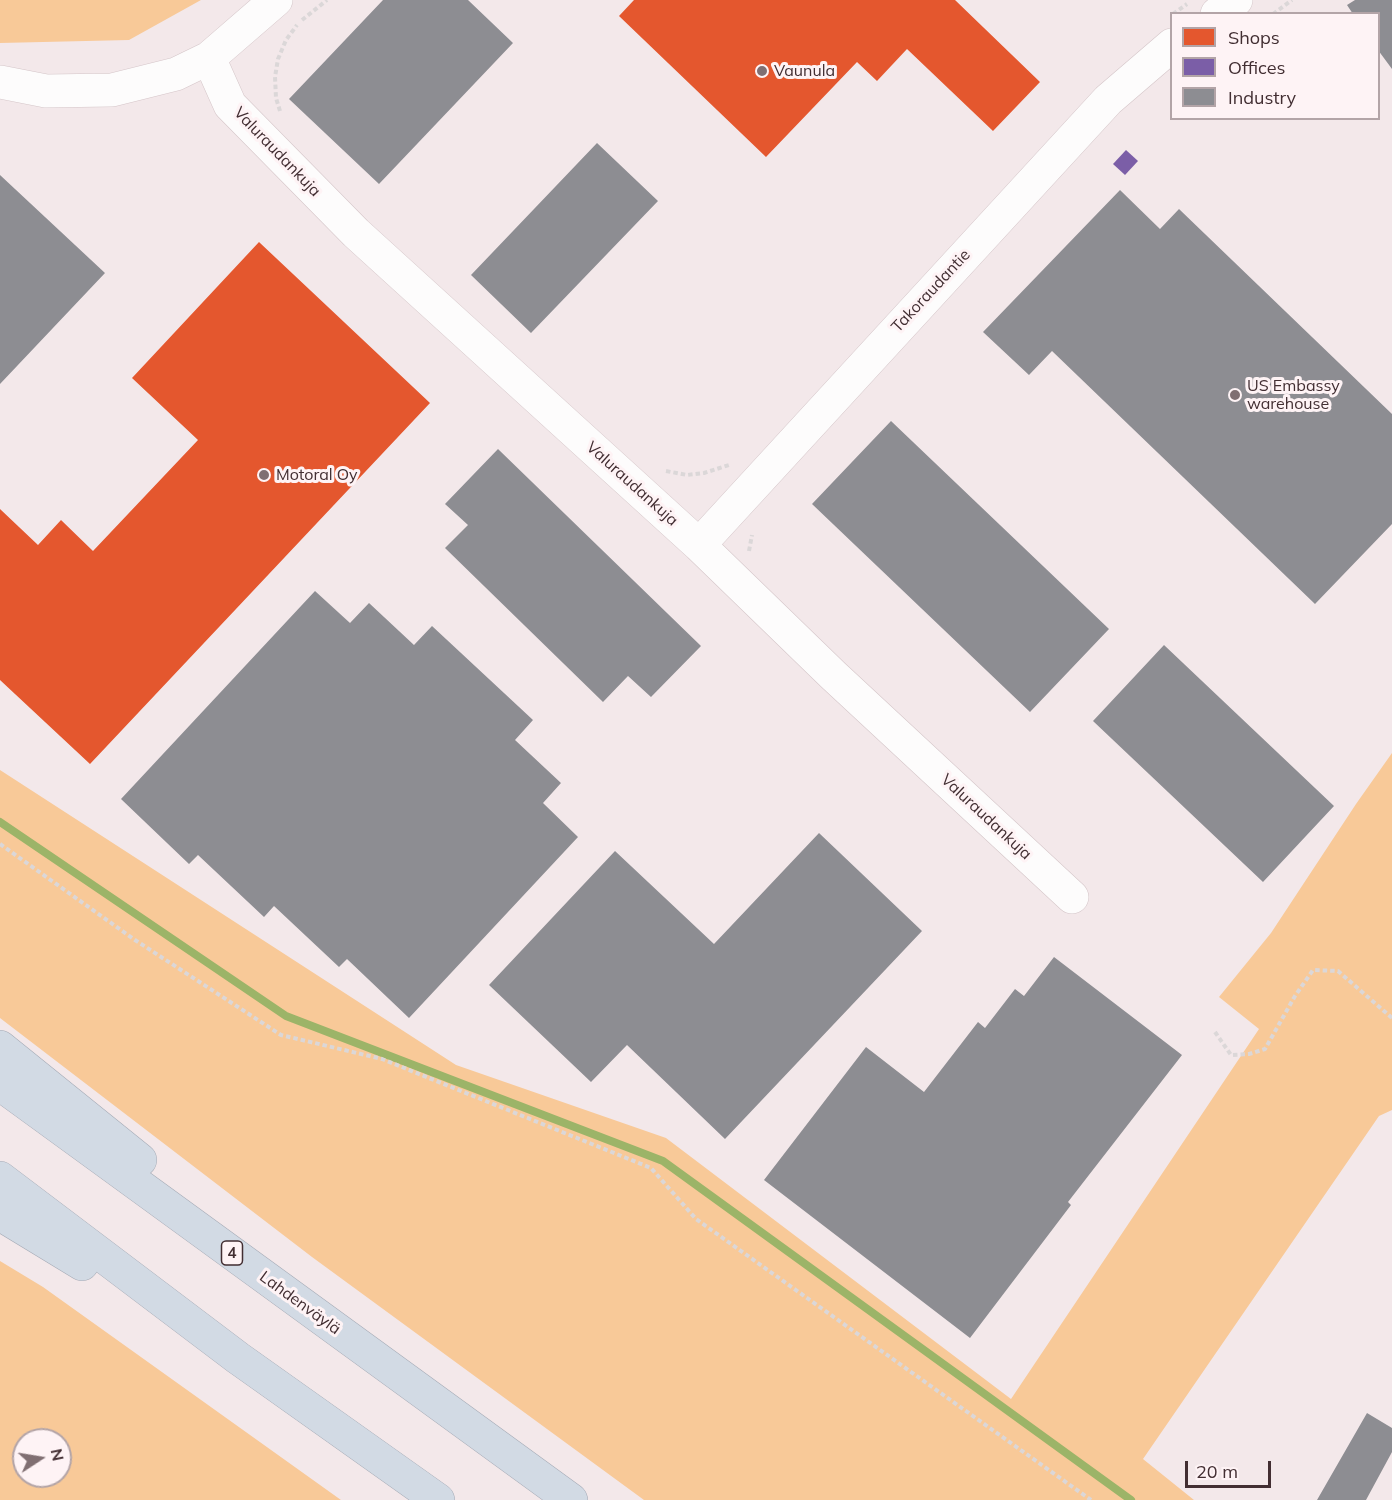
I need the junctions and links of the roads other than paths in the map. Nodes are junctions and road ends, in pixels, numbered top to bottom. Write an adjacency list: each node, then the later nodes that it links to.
1 (276, 0): 5 (street)
2 (1236, 0): 3 (street)
3 (1220, 12)
4 (1170, 47): 7 (street, Takoraudantie)
5 (209, 58): 6 (street); 7 (street, Valuraudankuja)
6 (0, 82)
7 (699, 545): 8 (street, Valuraudankuja)
8 (1072, 897)
9 (0, 1047): 14 (highway)
10 (0, 1084): 14 (highway, Lahdenväylä / 4)
11 (0, 1179): 13 (highway)
12 (0, 1214): 13 (highway)
13 (238, 1358): 15 (highway)
14 (464, 1422): 16 (highway, Lahdenväylä / 4)
15 (438, 1500)
16 (571, 1500)

